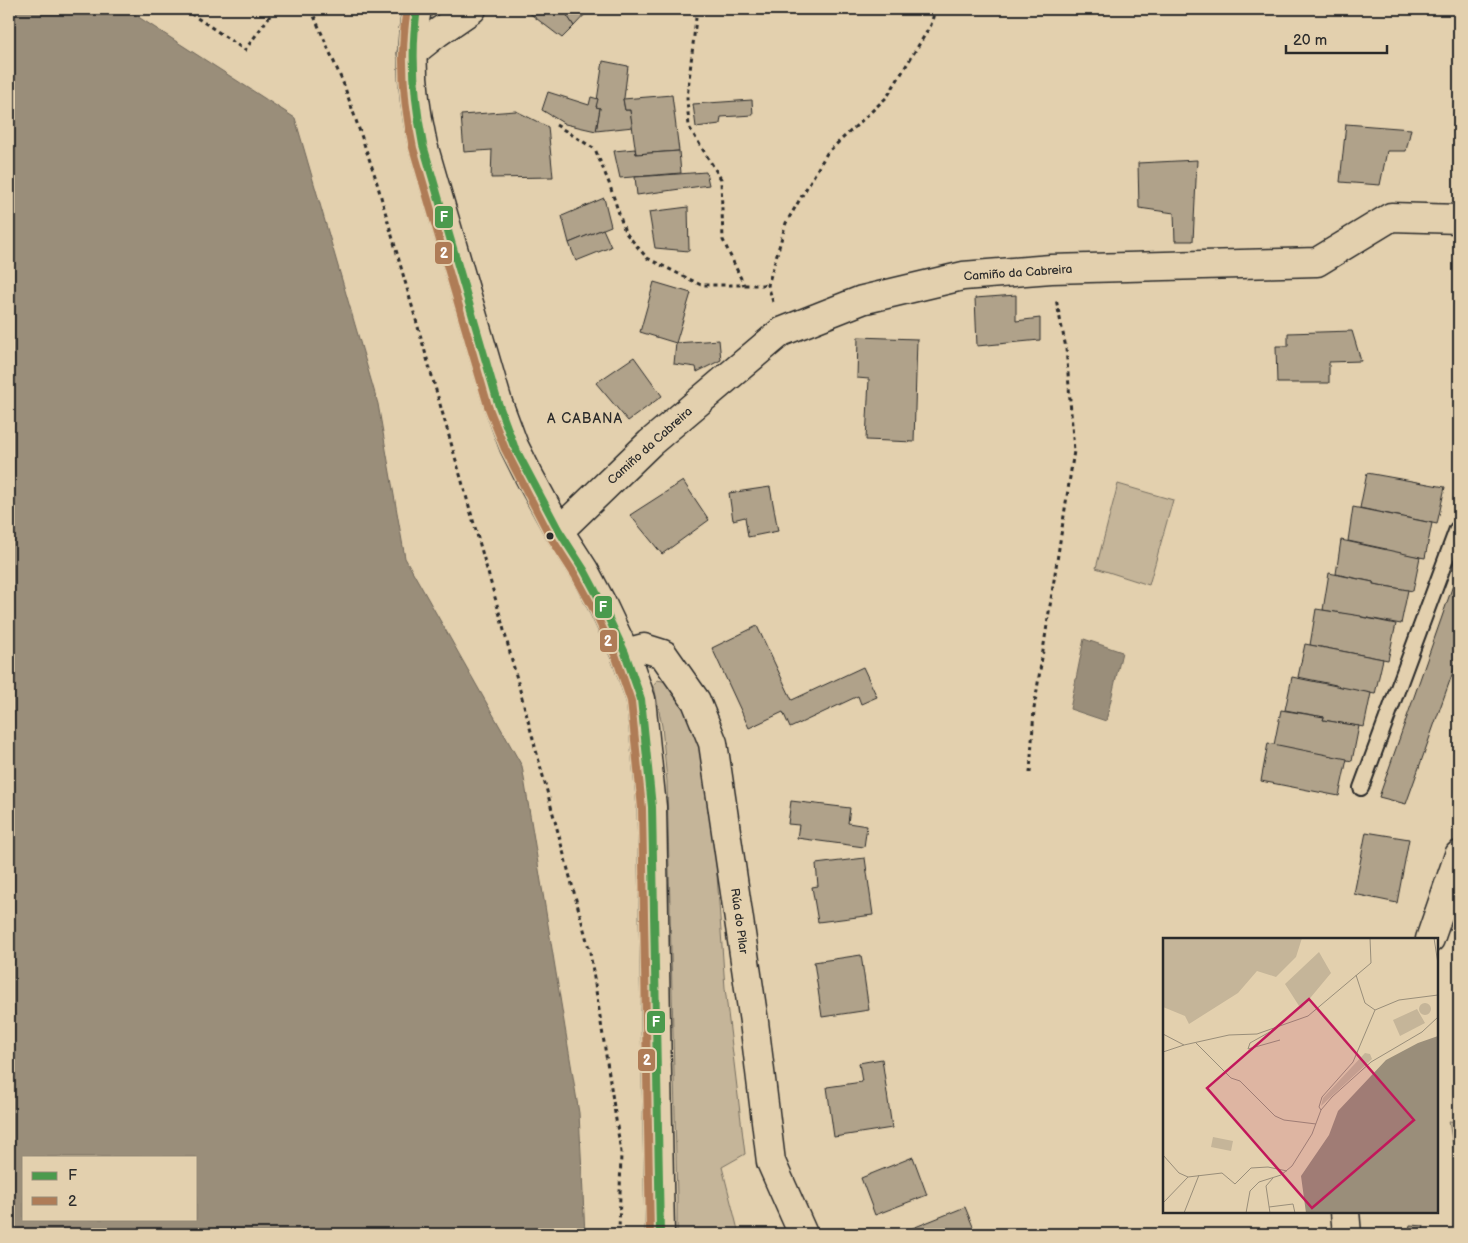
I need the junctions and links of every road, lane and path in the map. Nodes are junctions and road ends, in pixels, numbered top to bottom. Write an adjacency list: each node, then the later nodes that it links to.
1 (184, 9): 2 (path)
2 (275, 9)
3 (311, 9): 23 (path)
4 (417, 9): 8 (street)
5 (472, 9): 8 (street)
6 (697, 9): 12 (path)
7 (935, 9): 13 (path)
8 (412, 54): 16 (street)
9 (556, 125): 12 (path)
10 (1459, 219): 11 (street, Camiño da Cabreira)
11 (1051, 269): 14 (street, Camiño da Cabreira); 18 (path)
12 (744, 285): 13 (path)
13 (768, 285): 14 (path)
14 (781, 332): 16 (street, Camiño da Cabreira)
15 (1459, 528): 19 (lane)
16 (559, 531): 17 (street)
17 (625, 653): 24 (street); 25 (street, Rúa do Pilar)
18 (1030, 773)
19 (1360, 788)
20 (1459, 855): 21 (street)
21 (1430, 938)
22 (1345, 1213): 26 (street)
23 (619, 1234)
24 (660, 1234)
25 (803, 1234)
26 (1347, 1234)

